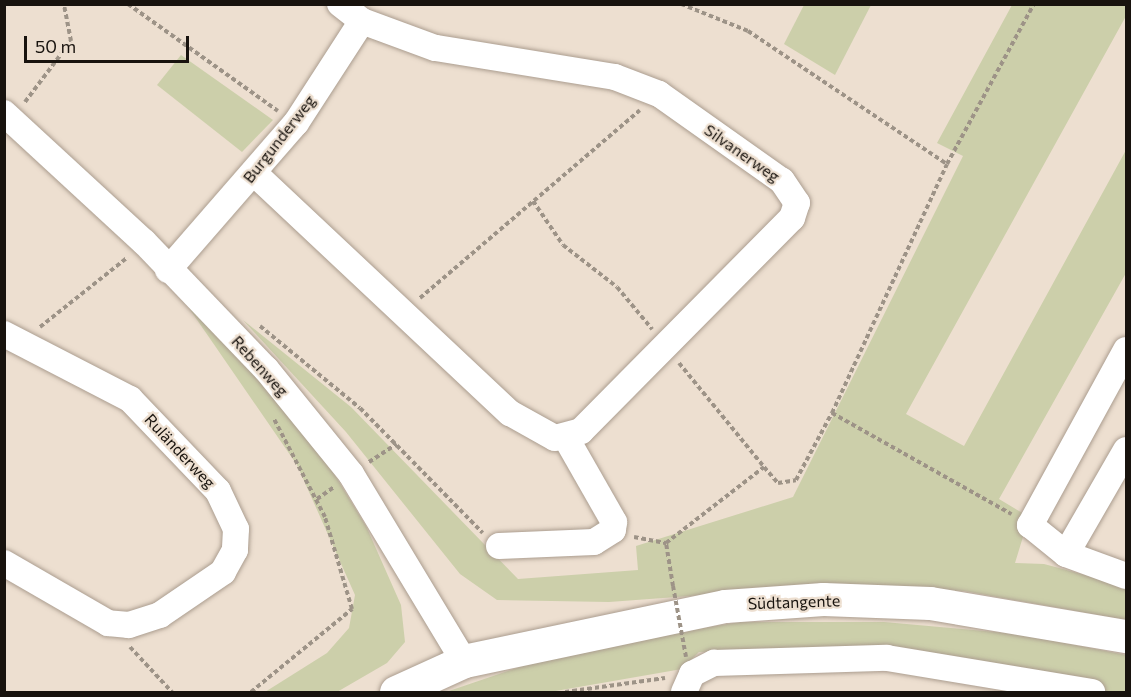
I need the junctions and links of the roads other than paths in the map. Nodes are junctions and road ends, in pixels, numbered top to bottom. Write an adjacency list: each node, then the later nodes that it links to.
1 (340, 4): 2 (street)
2 (362, 21): 4 (street, Burgunderweg); 8 (street, Silvanerweg)
3 (8, 117): 5 (street, Rebenweg)
4 (254, 173): 5 (street, Burgunderweg); 8 (street)
5 (168, 270): 15 (street, Rebenweg)
6 (13, 337): 12 (street, Ruländerweg)
7 (1126, 350): 11 (street)
8 (566, 438): 10 (street)
9 (1126, 450): 11 (street)
10 (499, 546)
11 (1066, 554): 13 (street)
12 (4, 562)
13 (1126, 576)
14 (1126, 636): 15 (main road, Südtangente)
15 (464, 662): 17 (main road, Südtangente)
16 (687, 674): 18 (street)
17 (396, 693)
18 (1092, 693)

